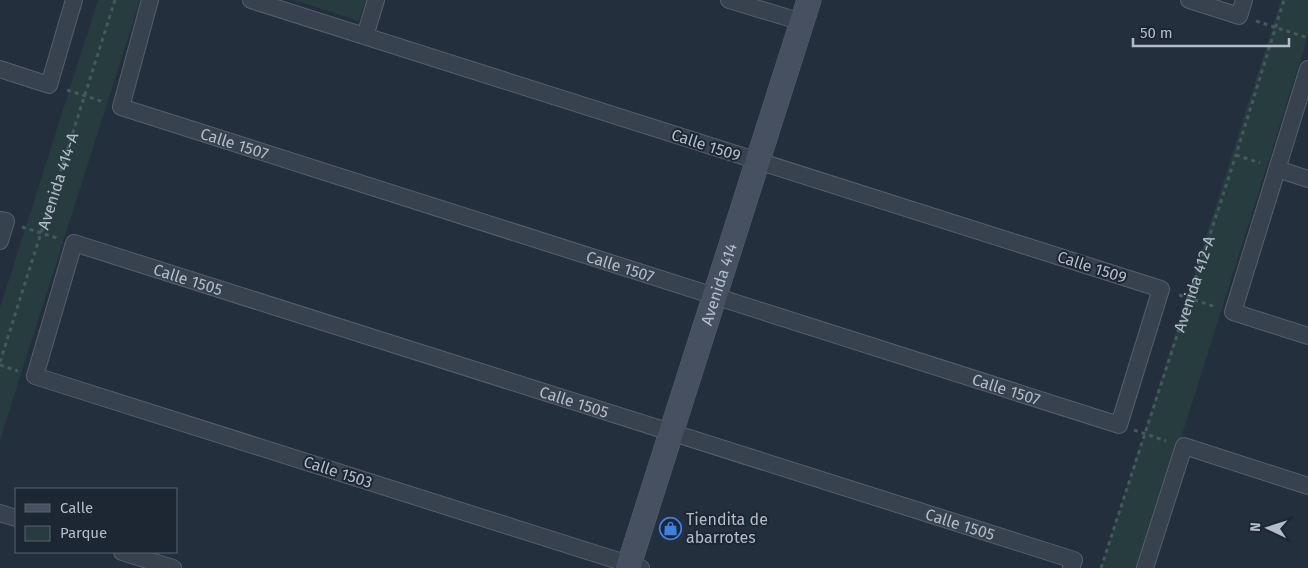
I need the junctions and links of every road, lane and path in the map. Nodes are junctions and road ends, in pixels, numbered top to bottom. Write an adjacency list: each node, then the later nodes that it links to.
1 (74, 0): 17 (street)
2 (115, 0): 18 (path, Avenida 414-A)
3 (150, 0): 19 (street)
4 (251, 0): 13 (street, Calle 1509)
5 (376, 0): 13 (street)
6 (729, 0): 10 (street)
7 (1189, 0): 11 (street)
8 (1244, 0): 11 (street)
9 (1284, 0): 12 (path, Avenida 412-A)
10 (805, 11): 21 (street, Avenida 414)
11 (1240, 16): 12 (path)
12 (1275, 27): 14 (path); 20 (path, Avenida 412-A)
13 (365, 36): 21 (street, Calle 1509)
14 (1308, 38)
15 (0, 69): 17 (street)
16 (1308, 69): 22 (street)
17 (49, 85): 18 (path)
18 (86, 96): 19 (path); 25 (path, Avenida 414-A)
19 (121, 107): 29 (street, Calle 1507)
20 (1236, 155): 22 (path); 30 (path, Avenida 412-A)
21 (757, 161): 28 (street, Calle 1509); 29 (street, Avenida 414)
22 (1277, 168): 23 (street); 31 (street)
23 (1308, 179)
24 (3, 220): 25 (path); 26 (street)
25 (42, 233): 27 (path); 33 (path, Avenida 414-A)
26 (0, 241)
27 (74, 243): 35 (street, Calle 1505); 43 (street, Calle 1503)
28 (1161, 289): 30 (path); 34 (street, Avenida 412-A)
29 (714, 297): 34 (street, Calle 1507); 35 (street, Avenida 414)
30 (1190, 299): 31 (path); 36 (path, Avenida 412-A)
31 (1233, 312): 32 (street)
32 (1308, 336)
33 (0, 362)
34 (1119, 425): 36 (path)
35 (671, 432): 42 (street, Calle 1505); 43 (street, Avenida 414)
36 (1146, 434): 37 (path); 45 (path, Avenida 412-A)
37 (1184, 446): 38 (street); 46 (street)
38 (1308, 486)
39 (0, 513): 40 (street)
40 (15, 518)
41 (125, 553): 44 (street)
42 (1073, 564)
43 (633, 567)
44 (174, 568)
45 (1101, 568)
46 (1145, 568)

